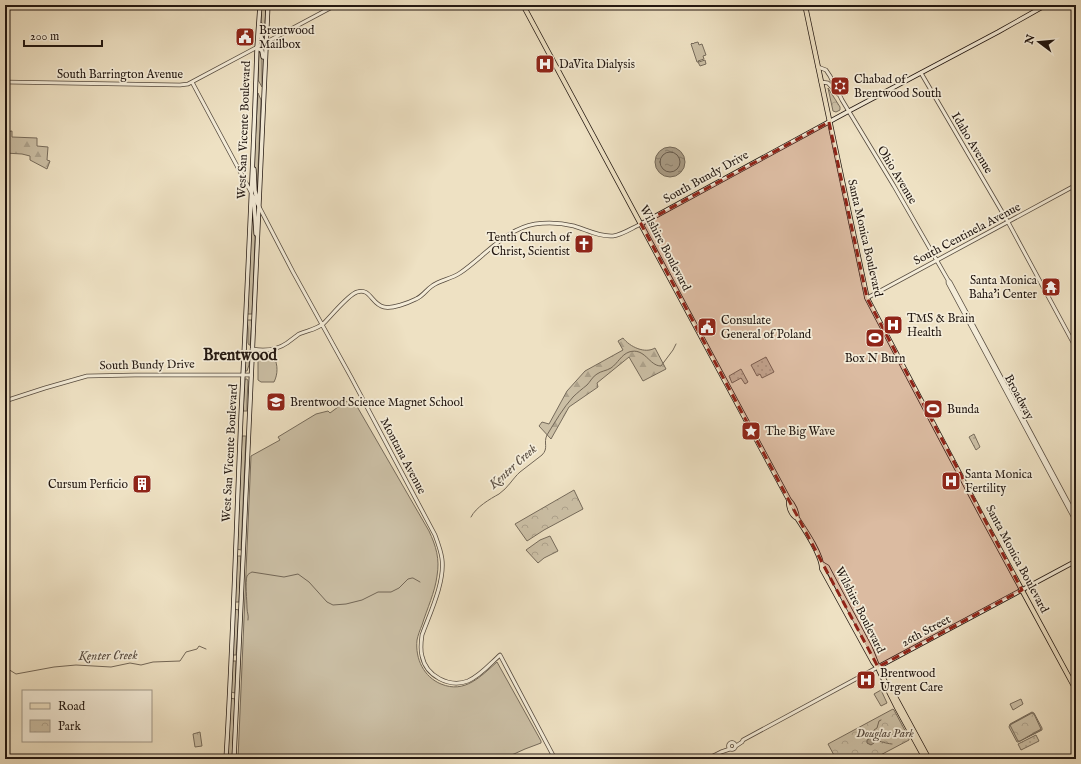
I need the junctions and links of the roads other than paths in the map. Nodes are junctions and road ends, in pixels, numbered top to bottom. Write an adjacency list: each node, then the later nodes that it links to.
1 (260, 5): 7 (main road, West San Vicente Boulevard)
2 (268, 5): 8 (main road, West San Vicente Boulevard)
3 (336, 5): 8 (street, South Barrington Avenue)
4 (523, 5): 24 (main road, Wilshire Boulevard)
5 (805, 5): 10 (main road, Santa Monica Boulevard)
6 (1046, 5): 11 (main road, South Bundy Drive)
7 (259, 14): 8 (main road); 9 (main road, West San Vicente Boulevard)
8 (265, 43): 9 (street, South Barrington Avenue); 12 (main road, West San Vicente Boulevard)
9 (257, 47): 12 (main road); 14 (street, South Barrington Avenue); 19 (main road, West San Vicente Boulevard)
10 (818, 67): 15 (main road, Santa Monica Boulevard); 16 (street, Ohio Avenue)
11 (920, 73): 17 (main road, South Bundy Drive); 23 (street, Idaho Avenue)
12 (264, 81): 22 (main road, West San Vicente Boulevard)
13 (5, 82): 14 (street, South Barrington Avenue)
14 (192, 82): 21 (street, Montana Avenue)
15 (821, 82): 16 (street, Ohio Avenue); 18 (main road, Santa Monica Boulevard)
16 (842, 100): 17 (street, Ohio Avenue)
17 (849, 111): 18 (main road, South Bundy Drive); 26 (street, Ohio Avenue)
18 (830, 122): 24 (main road, South Bundy Drive); 28 (main road, Santa Monica Boulevard)
19 (253, 158): 21 (main road, West San Vicente Boulevard); 22 (main road)
20 (1076, 186): 23 (street, South Centinela Avenue)
21 (251, 192): 22 (street, Montana Avenue); 25 (main road); 30 (main road, West San Vicente Boulevard)
22 (258, 206): 25 (main road, West San Vicente Boulevard); 29 (street, Montana Avenue)
23 (1008, 222): 26 (street, South Centinela Avenue); 31 (street, Idaho Avenue)
24 (641, 224): 29 (street, South Bundy Drive); 41 (main road, Wilshire Boulevard)
25 (257, 239): 32 (main road, West San Vicente Boulevard)
26 (937, 260): 27 (street, Broadway); 28 (street, South Centinela Avenue)
27 (948, 280): 37 (street, Broadway); 38 (street, Broadway)
28 (866, 298): 40 (main road, Santa Monica Boulevard)
29 (322, 324): 32 (street, South Bundy Drive); 48 (street, Montana Avenue)
30 (245, 340): 32 (main road); 33 (main road, West San Vicente Boulevard)
31 (1076, 348)
32 (252, 349): 33 (main road); 35 (main road, West San Vicente Boulevard)
33 (244, 356): 34 (main road, West San Vicente Boulevard)
34 (243, 375): 35 (street, South Bundy Drive); 36 (street, South Bundy Drive); 46 (main road, West San Vicente Boulevard)
35 (251, 375): 47 (main road, West San Vicente Boulevard)
36 (5, 401)
37 (1076, 517)
38 (1076, 522)
39 (1076, 561): 40 (main road, 26th Street)
40 (1022, 590): 41 (main road, 26th Street); 42 (main road, Santa Monica Boulevard)
41 (878, 667): 43 (main road, Wilshire Boulevard); 44 (street, 26th Street)
42 (1076, 690)
43 (907, 721): 50 (main road, Wilshire Boulevard); 51 (main road, Wilshire Boulevard)
44 (735, 744): 45 (street); 45 (street)
45 (730, 748): 49 (street)
46 (226, 759)
47 (234, 759)
48 (555, 759)
49 (707, 759)
50 (925, 759)
51 (929, 759)

